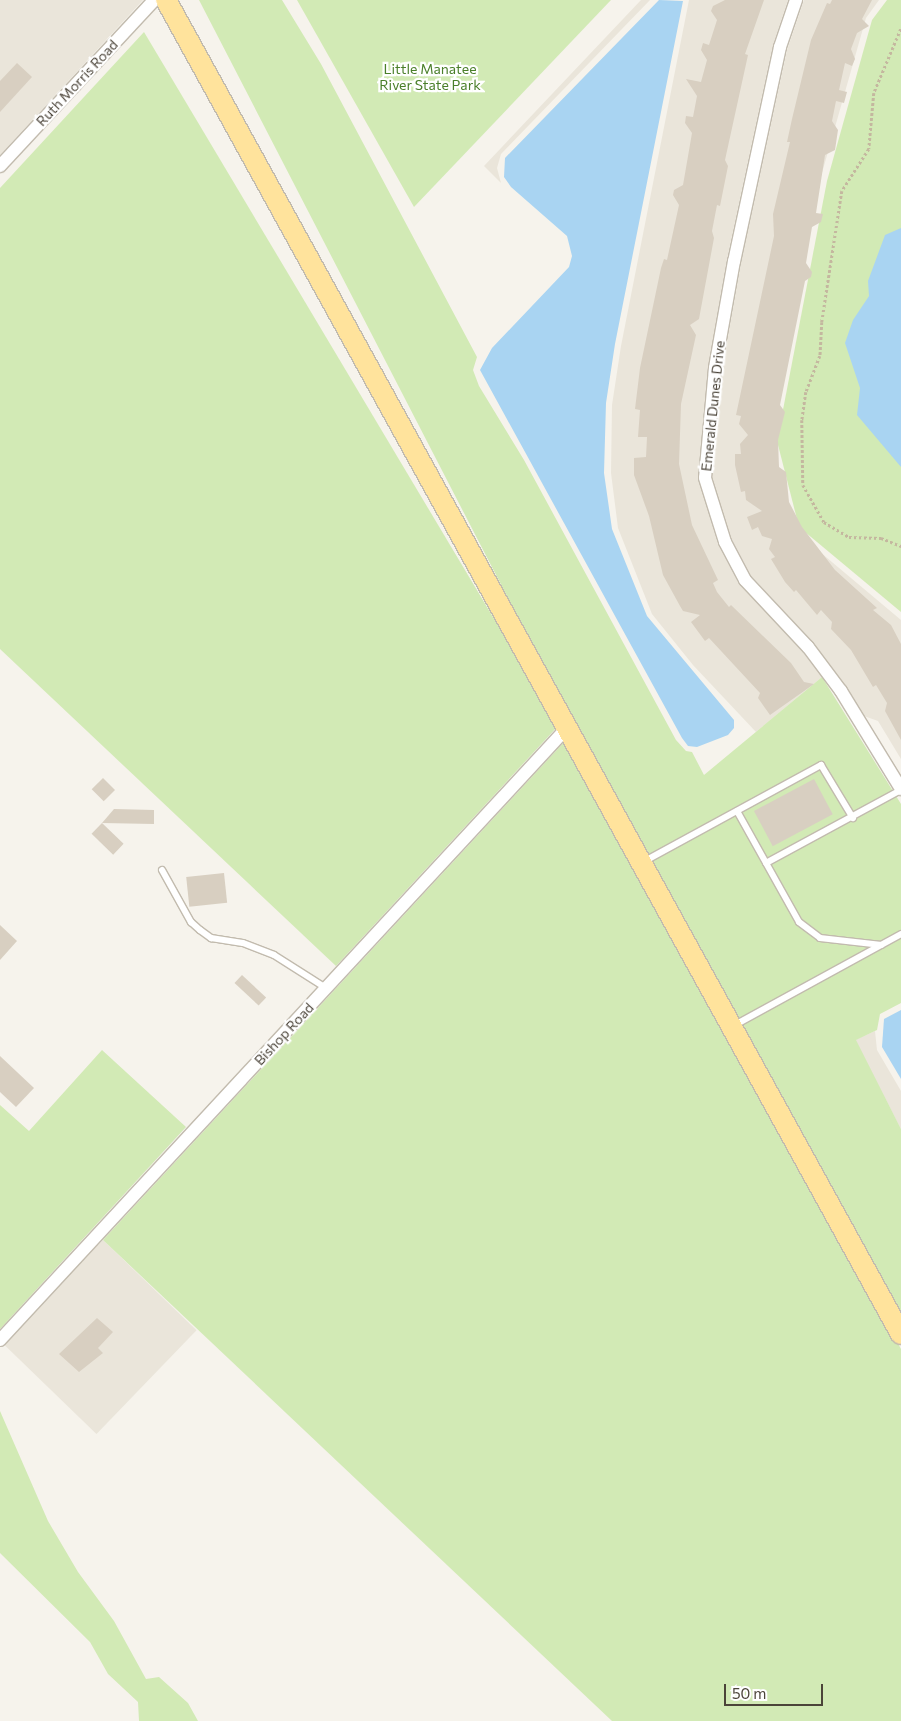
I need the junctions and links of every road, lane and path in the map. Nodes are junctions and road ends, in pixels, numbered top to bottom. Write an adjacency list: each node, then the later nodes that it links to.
1 (154, 0): 5 (street, Ruth Morris Road)
2 (166, 0): 7 (main road)
3 (796, 0): 8 (street, Emerald Dunes Drive)
4 (901, 29): 6 (path)
5 (0, 166)
6 (901, 546)
7 (568, 728): 11 (main road); 16 (street, Bishop Road)
8 (901, 790): 10 (lane)
9 (737, 811): 10 (lane); 11 (lane); 12 (lane)
10 (853, 818): 12 (lane)
11 (642, 862): 17 (main road)
12 (766, 864): 15 (lane)
13 (162, 870): 16 (lane)
14 (901, 934): 15 (lane)
15 (882, 945): 17 (lane)
16 (326, 988): 19 (street, Bishop Road)
17 (732, 1027): 18 (main road)
18 (901, 1334)
19 (0, 1340)

